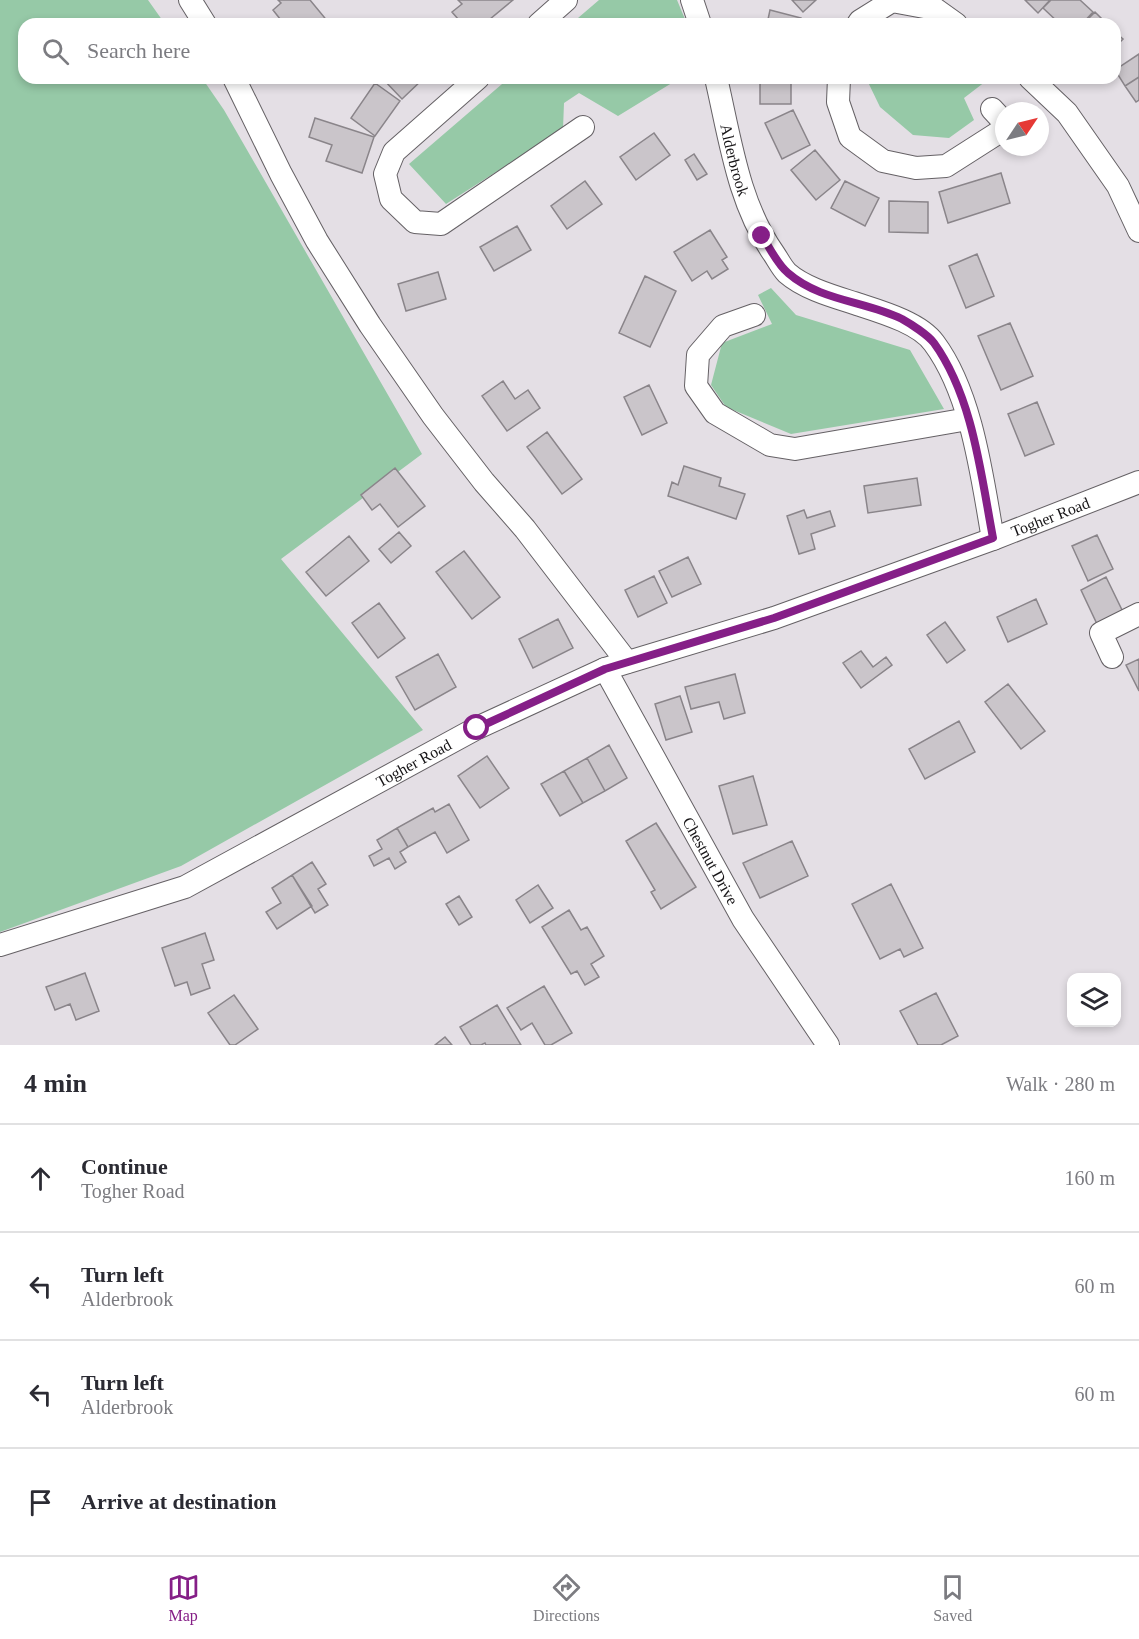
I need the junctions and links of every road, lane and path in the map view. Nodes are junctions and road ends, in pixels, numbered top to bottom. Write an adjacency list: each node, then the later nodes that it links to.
1 (190, 0): 4 (street)
2 (566, 0): 5 (street)
3 (692, 0): 6 (street)
4 (201, 18)
5 (546, 18)
6 (698, 18)
7 (865, 18): 8 (street)
8 (948, 18)
9 (237, 84): 23 (street)
10 (471, 84): 14 (street)
11 (717, 84): 18 (street, Alderbrook)
12 (839, 84): 15 (street)
13 (1036, 84): 16 (street)
14 (583, 128)
15 (995, 135)
16 (1139, 231)
17 (754, 315): 18 (street)
18 (968, 419): 20 (street, Alderbrook)
19 (1137, 488): 20 (street, Togher Road)
20 (993, 538): 23 (street, Togher Road)
21 (1139, 614): 22 (street)
22 (1112, 657)
23 (627, 662): 24 (street, Togher Road)
24 (605, 669): 25 (street, Togher Road); 26 (street, Chestnut Drive)
25 (0, 945)
26 (828, 1045)

